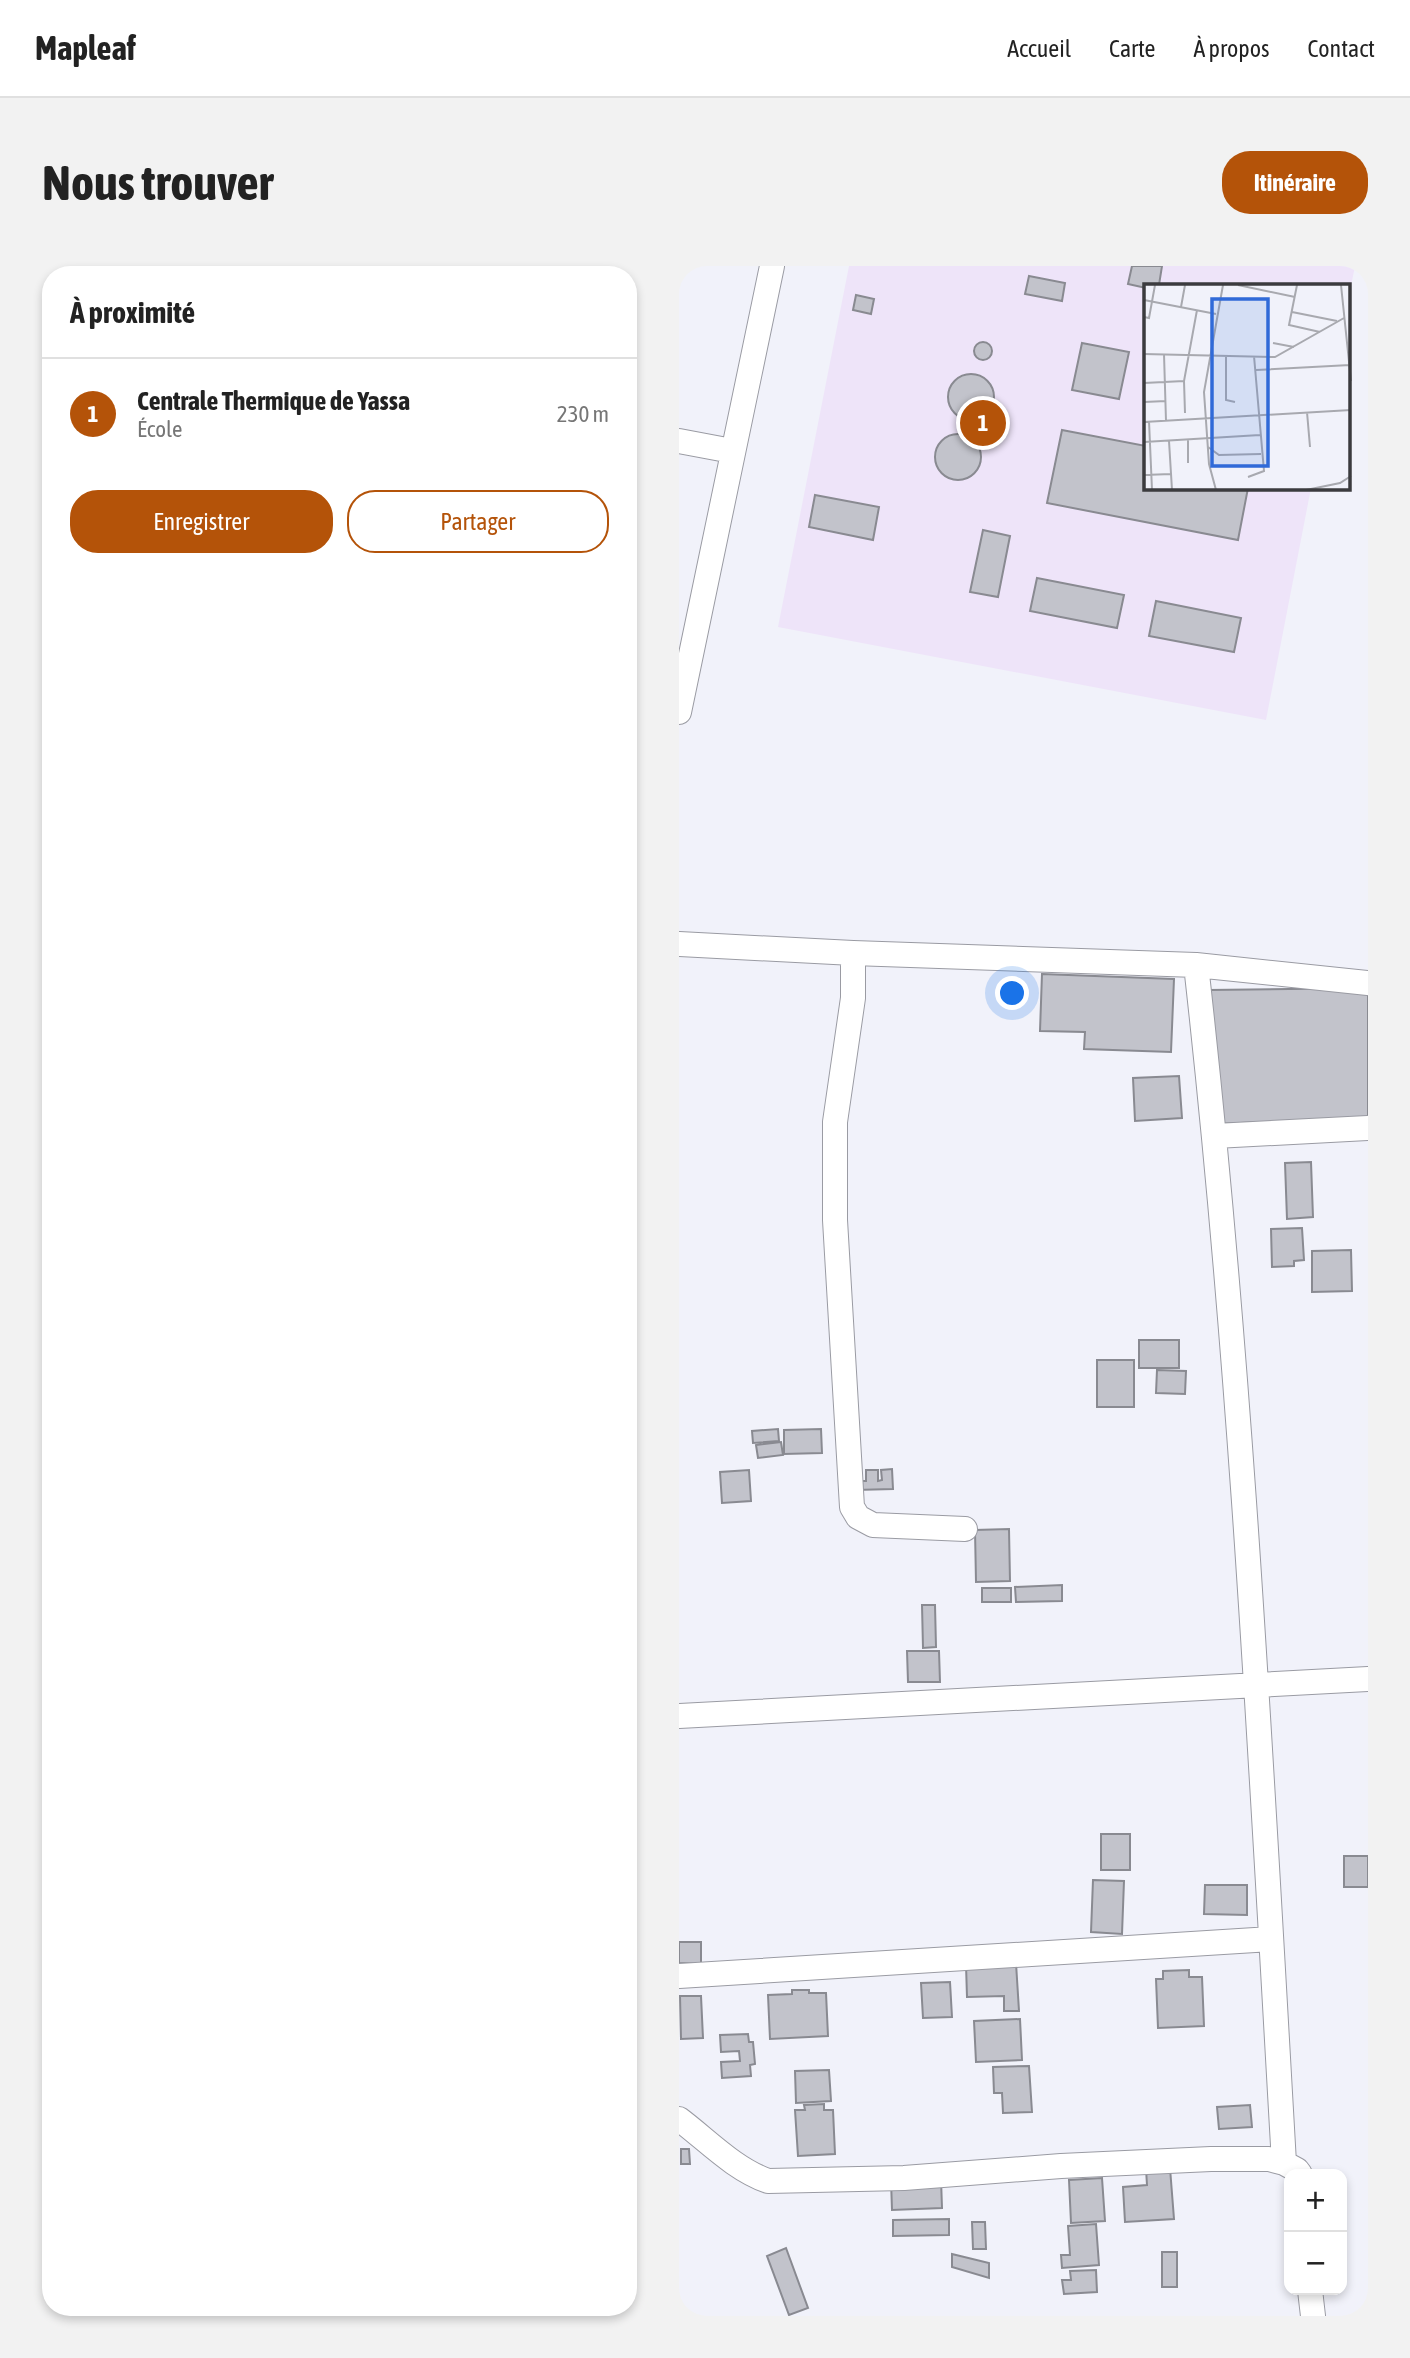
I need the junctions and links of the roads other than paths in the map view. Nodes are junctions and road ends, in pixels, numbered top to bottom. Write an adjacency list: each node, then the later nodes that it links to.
1 (772, 266): 3 (street)
2 (679, 441): 3 (street)
3 (732, 452): 4 (street)
4 (679, 712)
5 (679, 944): 6 (street)
6 (853, 953): 7 (street); 11 (street)
7 (1196, 965): 8 (street); 10 (street)
8 (1368, 983)
9 (1368, 1128): 10 (street)
10 (1215, 1136): 13 (street)
11 (965, 1529)
12 (1368, 1679): 13 (street)
13 (1256, 1685): 14 (street); 15 (street)
14 (679, 1716)
15 (1271, 1939): 16 (street); 18 (street)
16 (679, 1976)
17 (679, 2119): 18 (street)
18 (1292, 2169)
19 (1311, 2295): 20 (street)
20 (1313, 2316)

